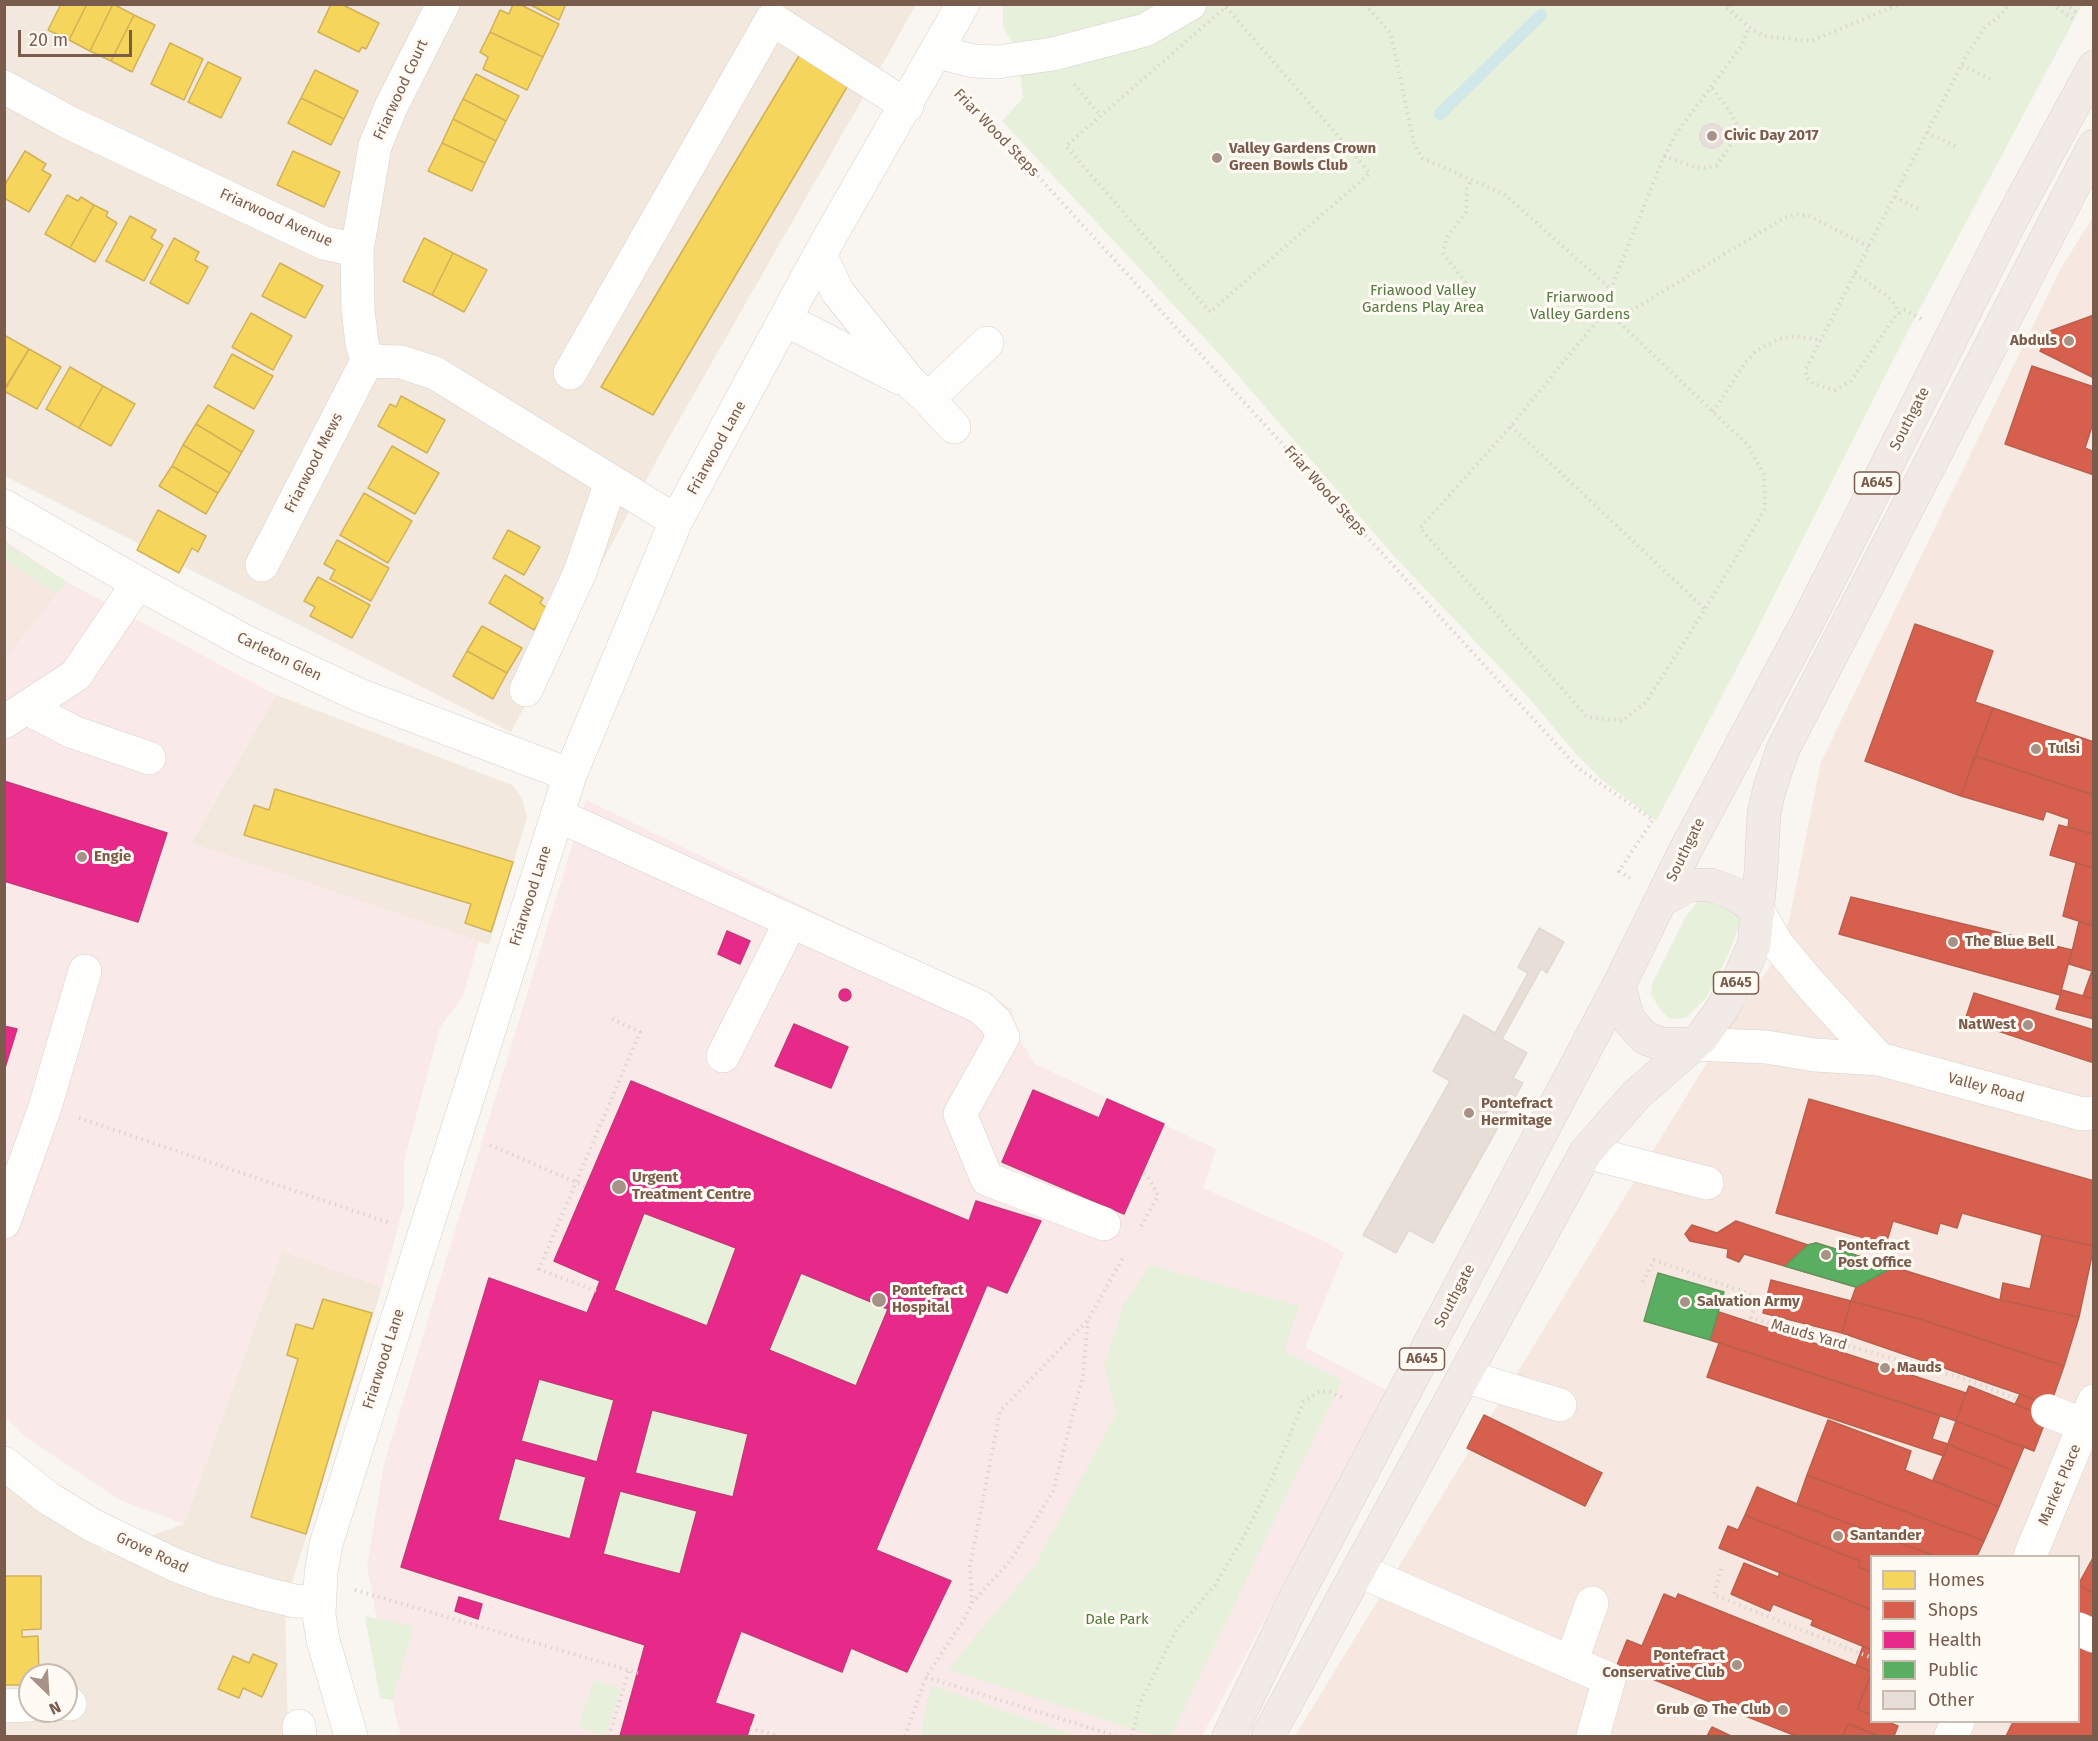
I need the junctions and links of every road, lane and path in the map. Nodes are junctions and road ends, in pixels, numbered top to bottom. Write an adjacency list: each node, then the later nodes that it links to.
1 (443, 4): 30 (street, Friarwood Court)
2 (963, 4): 13 (street, Friarwood Lane)
3 (1190, 4): 13 (street)
4 (1365, 4): 26 (path)
5 (1722, 4): 12 (path)
6 (1900, 4): 12 (path)
7 (2010, 4): 14 (path)
8 (2052, 4): 11 (path)
9 (2065, 4): 10 (path)
10 (2077, 13)
11 (2073, 19)
12 (1749, 27): 18 (path)
13 (938, 52): 20 (street, Friarwood Lane)
14 (1962, 65): 16 (path); 22 (path)
15 (2094, 67): 60 (highway, Southgate / A645)
16 (1990, 79)
17 (4, 87): 30 (street, Friarwood Avenue)
18 (1711, 87): 25 (path); 25 (path)
19 (962, 96): 59 (path, Friar Wood Steps)
20 (907, 106): 31 (street, Friarwood Lane); 43 (street)
21 (1101, 116): 21 (path)
22 (1927, 132): 24 (path); 27 (path)
23 (2094, 146): 61 (highway, A645)
24 (1959, 148)
25 (1664, 156): 33 (path)
26 (1471, 180): 33 (path); 34 (path)
27 (1895, 196): 28 (path); 29 (path)
28 (1919, 209)
29 (1869, 247): 32 (path); 38 (path)
30 (357, 250): 42 (street)
31 (820, 254): 37 (street, Friarwood Lane); 44 (street)
32 (1855, 273): 36 (path); 40 (path)
33 (1611, 289): 35 (path)
34 (1467, 301)
35 (1606, 310): 38 (path); 46 (path)
36 (1899, 313): 39 (path); 40 (path)
37 (786, 320): 44 (street); 50 (street, Friarwood Lane)
38 (1616, 320): 45 (path)
39 (1930, 323)
40 (1821, 340): 45 (path)
41 (987, 343): 44 (street)
42 (367, 361): 48 (street); 51 (street, Friarwood Mews)
43 (570, 373)
44 (919, 391): 47 (street)
45 (1713, 412): 53 (path)
46 (1511, 426): 53 (path); 53 (path)
47 (954, 427)
48 (611, 482): 50 (street); 54 (street)
49 (4, 506): 52 (street, Carleton Glen)
50 (676, 521): 57 (street, Friarwood Lane)
51 (262, 565)
52 (138, 583): 55 (street); 57 (street, Carleton Glen)
53 (1705, 609)
54 (526, 690)
55 (16, 715): 56 (street)
56 (149, 758)
57 (570, 775): 58 (street, Friarwood Lane)
58 (557, 816): 62 (street); 96 (street, Friarwood Lane)
59 (1635, 881)
60 (1662, 900): 61 (highway, Southgate); 64 (highway, Southgate / A645)
61 (1758, 912): 66 (highway, A645); 68 (street)
62 (791, 921): 67 (street); 78 (street)
63 (85, 971): 69 (street)
64 (1619, 985): 66 (highway); 114 (highway, Southgate / A645)
65 (608, 1017): 74 (path)
66 (1692, 1044): 68 (street, Valley Road); 72 (highway, A645)
67 (723, 1056)
68 (1879, 1059): 70 (street, Valley Road)
69 (45, 1107): 77 (street); 79 (path)
70 (2094, 1113)
71 (489, 1144): 74 (path)
72 (1586, 1152): 75 (street); 85 (highway, A645)
73 (1142, 1173): 80 (path)
74 (577, 1182): 76 (path); 83 (path)
75 (1707, 1183)
76 (587, 1187)
77 (7, 1209)
78 (1104, 1224)
79 (398, 1225)
80 (1140, 1227)
81 (1129, 1248): 84 (path)
82 (1644, 1282): 87 (path, Mauds Yard)
83 (596, 1291)
84 (1088, 1320): 97 (path); 97 (path)
85 (1464, 1377): 88 (street); 94 (highway, A645)
86 (1344, 1398): 113 (path)
87 (2018, 1399)
88 (1560, 1405)
89 (2048, 1411): 90 (street)
90 (2090, 1413): 92 (street, Market Place)
91 (4, 1463): 96 (street, Grove Road)
92 (2031, 1555)
93 (1721, 1569): 101 (path)
94 (1358, 1570): 102 (street); 115 (highway, A645)
95 (355, 1590): 103 (path)
96 (319, 1602): 109 (street, Friarwood Lane)
97 (972, 1603): 105 (path)
98 (1592, 1603): 102 (street)
99 (2080, 1629): 100 (street)
100 (2094, 1636)
101 (1870, 1657)
102 (1571, 1663): 116 (street)
103 (629, 1670): 104 (path); 110 (path)
104 (639, 1673)
105 (926, 1677): 111 (path); 112 (path)
106 (1958, 1723): 117 (street)
107 (750, 1728): 108 (path)
108 (776, 1736)
109 (351, 1737)
110 (609, 1737)
111 (904, 1737)
112 (1116, 1737)
113 (1132, 1737)
114 (1229, 1737)
115 (1268, 1737)
116 (1593, 1737)
117 (1951, 1737)

